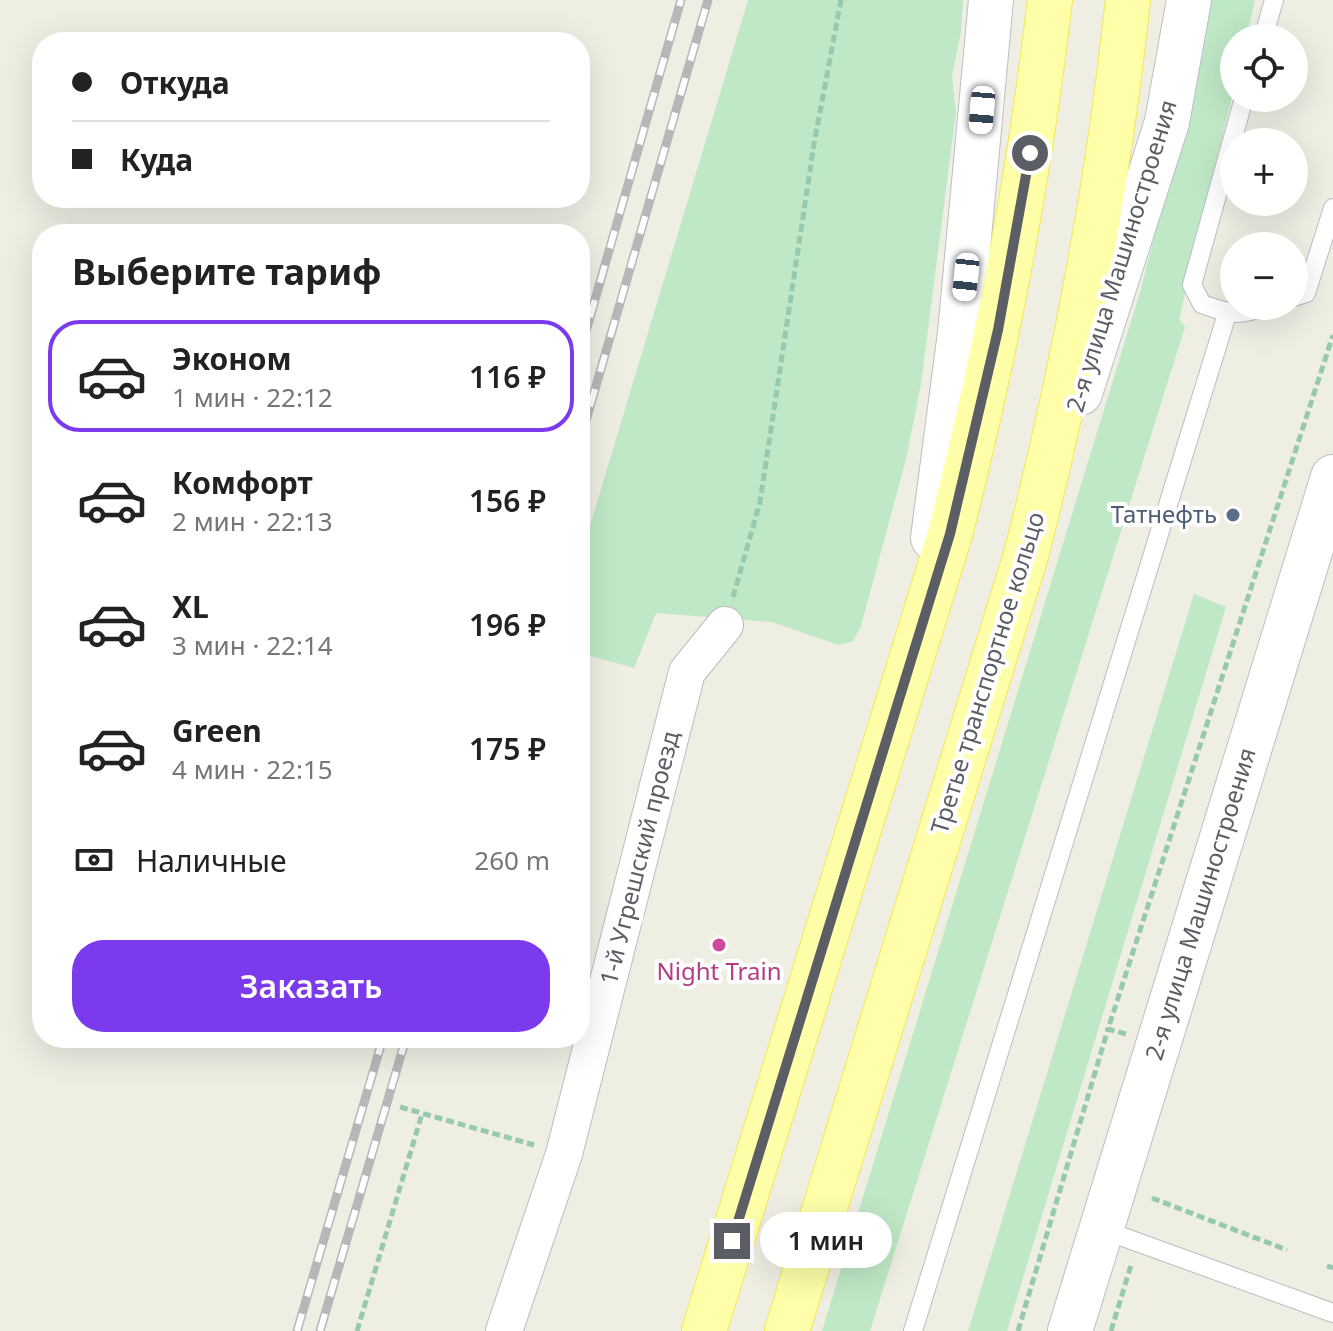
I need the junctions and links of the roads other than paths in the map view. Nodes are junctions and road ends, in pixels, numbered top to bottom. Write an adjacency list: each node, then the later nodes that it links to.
1 (991, 0): 15 (main road)
2 (1050, 0): 15 (main road)
3 (1128, 0): 13 (main road, Третье транспортное кольцо)
4 (1189, 0): 13 (main road, 2-я улица Машиностроения)
5 (1274, 0): 6 (lane)
6 (1267, 24)
7 (1240, 112): 10 (lane)
8 (1333, 208): 9 (lane)
9 (1308, 287)
10 (1220, 311)
11 (1225, 320): 21 (lane)
12 (1333, 477): 16 (main road, 2-я улица Машиностроения)
13 (1026, 555): 20 (main road, Третье транспортное кольцо)
14 (725, 625): 18 (street, 1-й Угрешский проезд)
15 (908, 671): 19 (main road)
16 (1101, 1229): 17 (lane); 22 (main road, 2-я улица Машиностроения)
17 (1333, 1313)
18 (504, 1331)
19 (704, 1331)
20 (787, 1331)
21 (913, 1331)
22 (1070, 1331)

